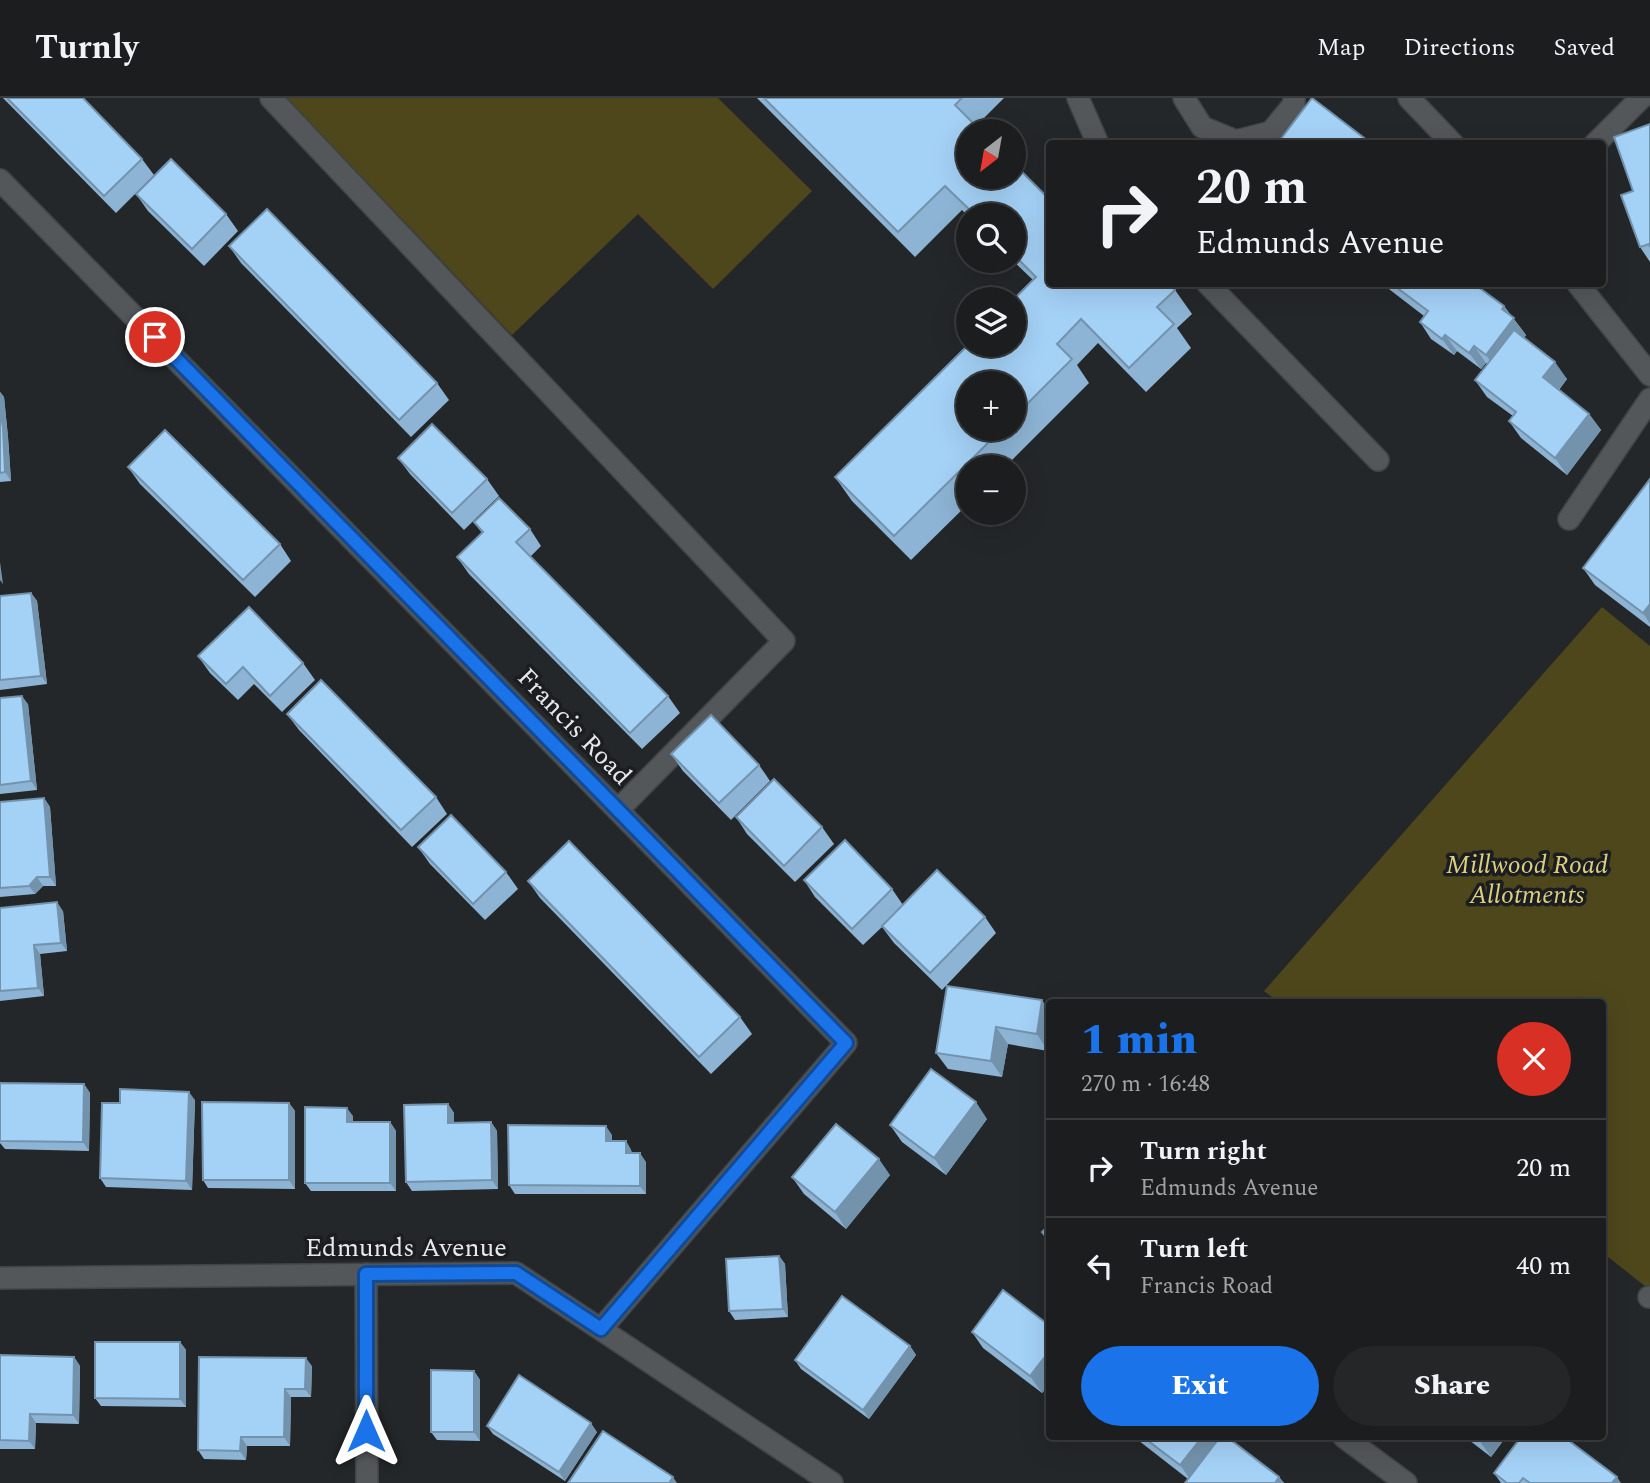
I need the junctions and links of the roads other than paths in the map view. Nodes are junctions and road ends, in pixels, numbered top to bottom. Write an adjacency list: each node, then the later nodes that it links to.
1 (271, 98): 19 (street)
2 (1078, 98): 7 (street)
3 (1184, 98): 8 (street)
4 (1294, 98): 9 (street)
5 (1409, 98): 10 (street)
6 (1642, 98): 11 (street)
7 (1096, 140)
8 (1231, 140)
9 (1242, 140)
10 (1449, 140)
11 (1599, 140)
12 (0, 180): 19 (street, Francis Road)
13 (1211, 287): 17 (street)
14 (1580, 287): 15 (street)
15 (1650, 375)
16 (1650, 399): 18 (street)
17 (1378, 460)
18 (1569, 519)
19 (618, 810): 22 (street, Francis Road)
20 (366, 1274): 21 (street, Edmunds Avenue); 22 (street, Edmunds Avenue); 24 (street)
21 (0, 1279)
22 (601, 1329): 25 (street, Edmunds Avenue)
23 (1348, 1440): 26 (street)
24 (367, 1483)
25 (832, 1483)
26 (1406, 1483)

